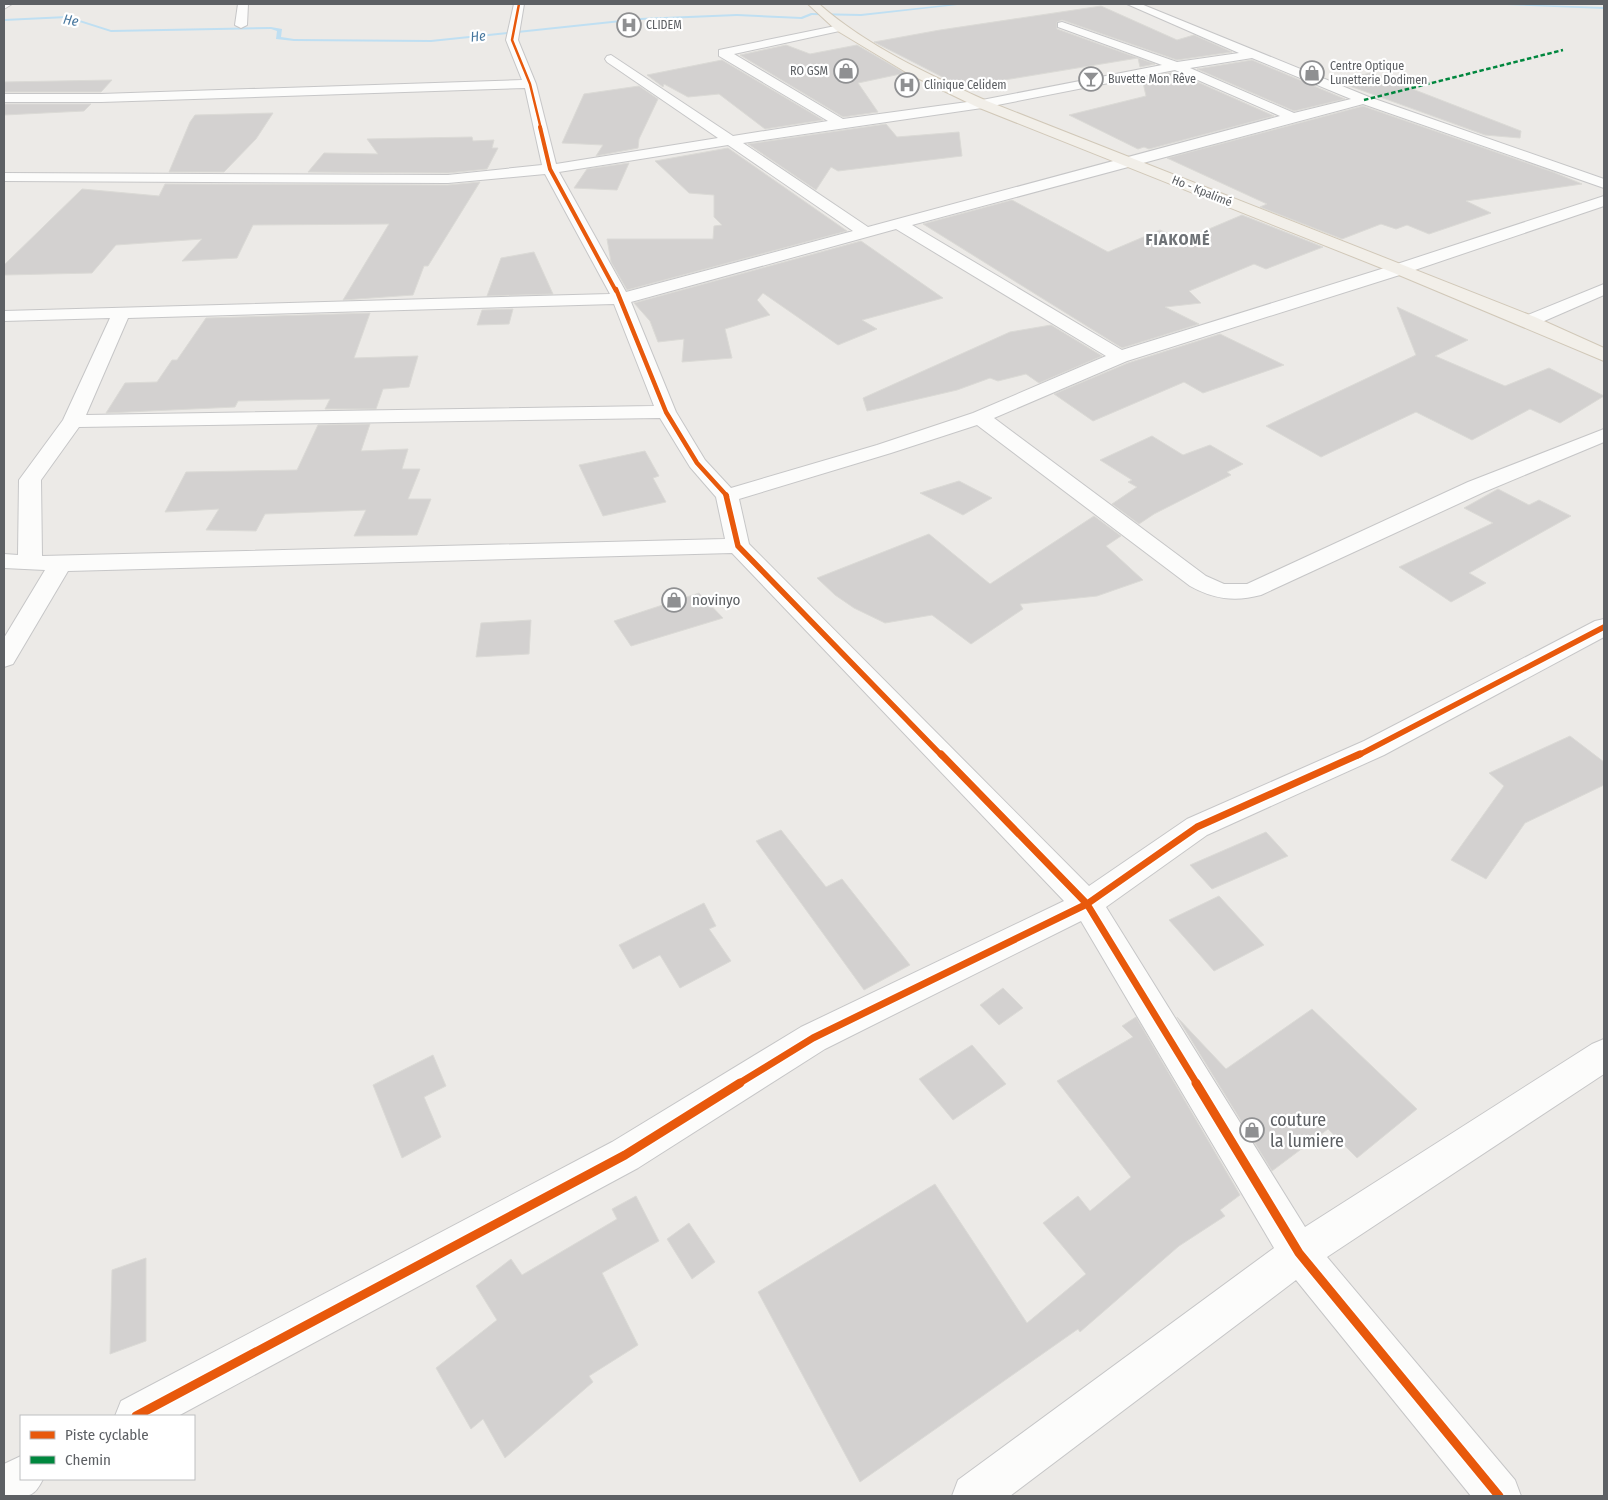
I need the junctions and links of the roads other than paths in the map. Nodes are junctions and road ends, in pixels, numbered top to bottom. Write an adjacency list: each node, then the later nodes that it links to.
1 (7, 4): 6 (street)
2 (243, 4): 7 (street)
3 (519, 4): 13 (street)
4 (1132, 4): 10 (street)
5 (814, 5): 8 (main road, Ho - Kpalimé)
6 (4, 6)
7 (241, 25)
8 (837, 25): 16 (main road, Ho - Kpalimé); 18 (street)
9 (1062, 25): 12 (street)
10 (1254, 54): 12 (street); 15 (street)
11 (612, 59): 19 (street)
12 (1176, 66): 16 (street); 17 (street)
13 (530, 84): 14 (street); 21 (street)
14 (4, 98)
15 (1364, 100): 17 (street); 23 (street)
16 (982, 104): 18 (street); 20 (main road, Ho - Kpalimé)
17 (1293, 117): 20 (street)
18 (840, 123): 19 (street)
19 (732, 142): 21 (street); 26 (street)
20 (1130, 163): 25 (street); 27 (main road, Ho - Kpalimé)
21 (550, 169): 22 (street); 29 (street)
22 (4, 177)
23 (1604, 184)
24 (1604, 201): 27 (street)
25 (897, 223): 26 (street); 34 (street)
26 (864, 232): 29 (street)
27 (1400, 269): 32 (main road, Ho - Kpalimé); 34 (street)
28 (1604, 289): 32 (street)
29 (621, 299): 30 (street); 35 (street)
30 (120, 315): 31 (street); 37 (street)
31 (4, 316)
32 (1529, 321): 33 (main road, Ho - Kpalimé)
33 (1604, 355)
34 (1120, 357): 36 (street)
35 (666, 412): 37 (street); 39 (street)
36 (980, 417): 38 (street); 39 (street)
37 (73, 421): 42 (street)
38 (1604, 435)
39 (727, 496): 40 (street)
40 (738, 546): 43 (street); 46 (street)
41 (4, 561): 42 (street)
42 (30, 564): 43 (street)
43 (61, 564): 45 (street)
44 (1604, 627): 46 (street)
45 (4, 658)
46 (1087, 904): 48 (street); 49 (street)
47 (1604, 1055): 48 (street)
48 (1299, 1253): 52 (street); 53 (street)
49 (138, 1415)
50 (20, 1479): 51 (street)
51 (4, 1488)
52 (974, 1496)
53 (1499, 1496)

